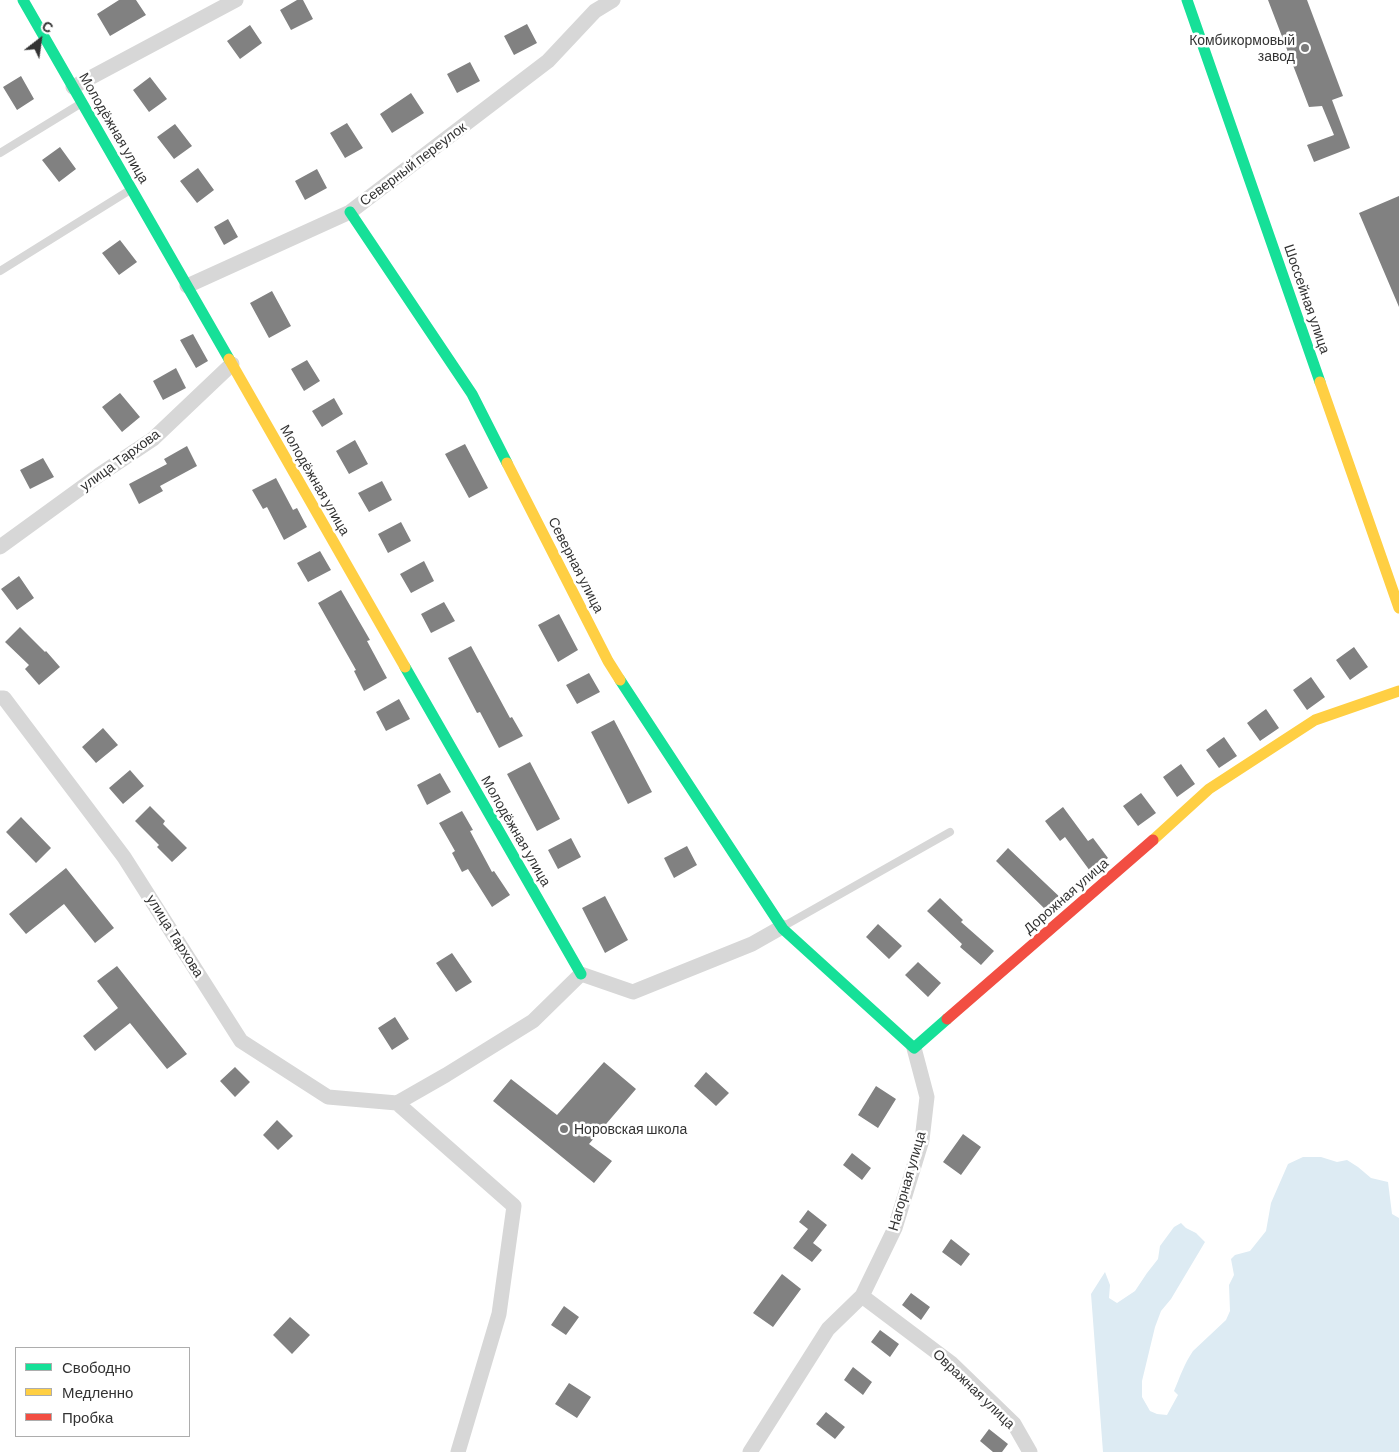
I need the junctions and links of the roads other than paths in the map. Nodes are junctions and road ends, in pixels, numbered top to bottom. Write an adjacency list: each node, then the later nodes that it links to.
1 (23, 0): 5 (street, Молодёжная улица)
2 (236, 0): 5 (street)
3 (613, 0): 9 (street, Северный переулок)
4 (1187, 0): 14 (street, Шоссейная улица)
5 (73, 87): 6 (street, Молодёжная улица)
6 (82, 103): 7 (lane); 8 (street, Молодёжная улица)
7 (0, 153)
8 (131, 189): 10 (lane); 11 (street, Молодёжная улица)
9 (350, 212): 11 (street, Северный переулок); 18 (street, Северная улица)
10 (0, 271)
11 (186, 286): 12 (street, Молодёжная улица)
12 (232, 364): 13 (street, улица Тархова); 19 (street, Молодёжная улица)
13 (0, 547)
14 (1399, 608)
15 (1399, 691): 20 (street, Дорожная улица)
16 (0, 698): 21 (street, улица Тархова)
17 (950, 832): 18 (lane)
18 (782, 927): 19 (street); 20 (street)
19 (581, 974): 21 (street)
20 (914, 1048): 22 (street, Нагорная улица)
21 (397, 1103): 23 (street)
22 (862, 1296): 24 (street, Нагорная улица); 25 (street, Овражная улица)
23 (458, 1452)
24 (750, 1452)
25 (1030, 1452)

